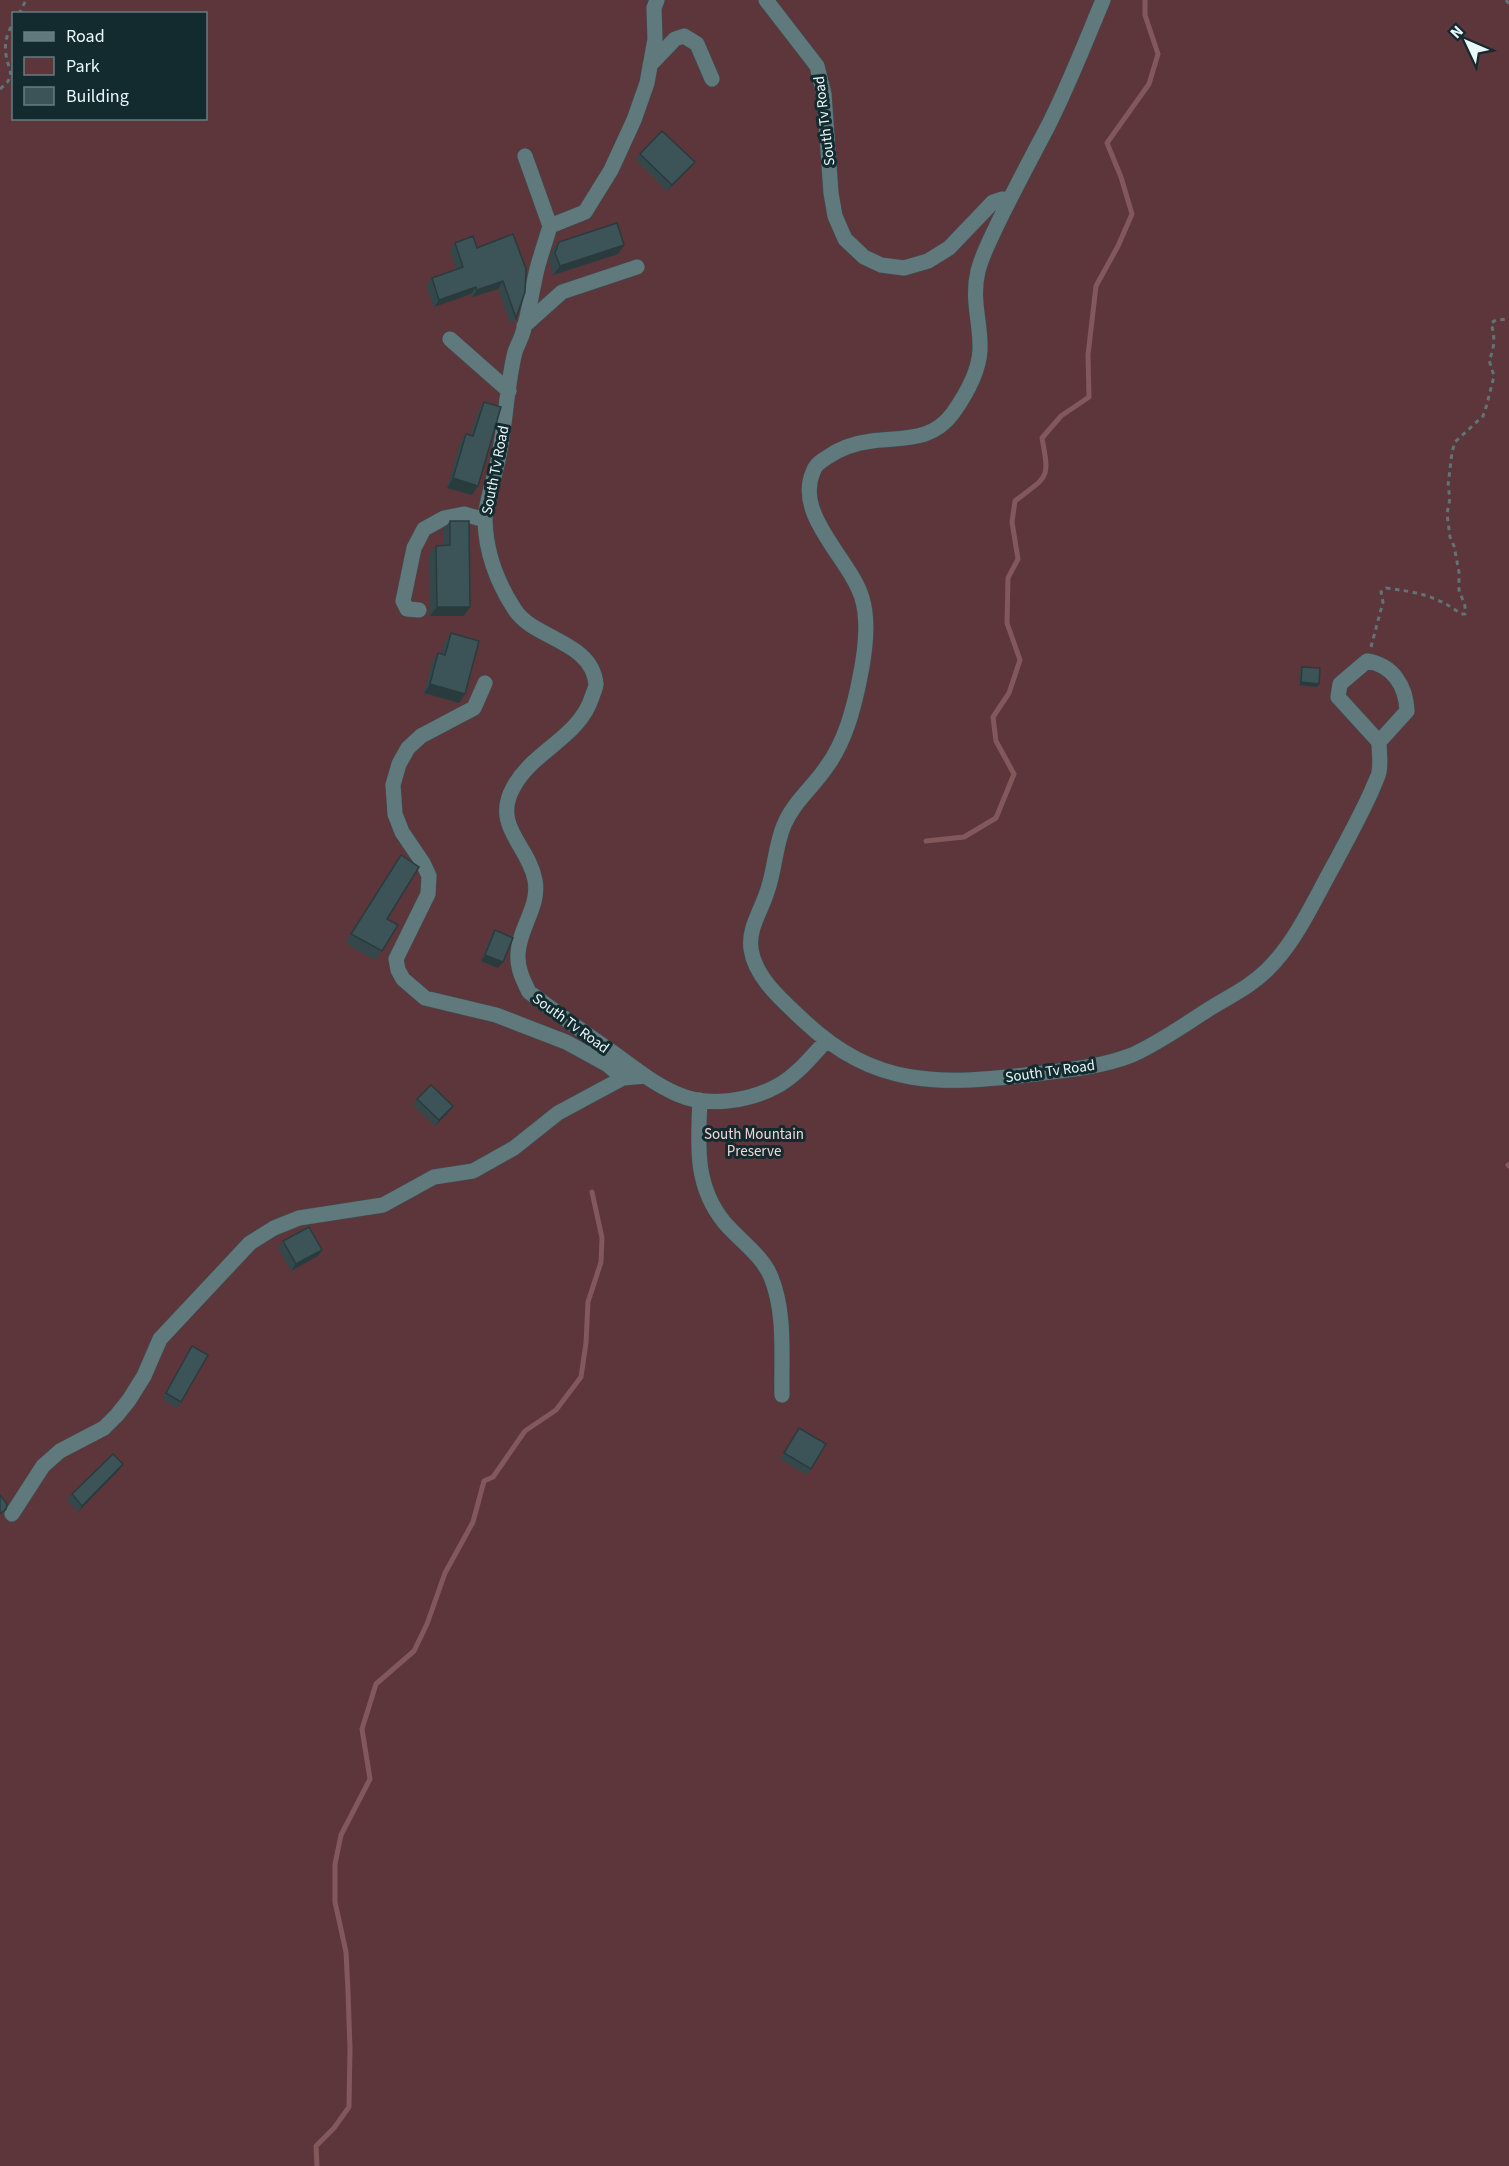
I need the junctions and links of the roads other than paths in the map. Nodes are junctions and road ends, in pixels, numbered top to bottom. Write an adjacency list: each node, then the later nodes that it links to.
1 (657, 0): 4 (street)
2 (766, 0): 7 (street, South Tv Road)
3 (1102, 0): 7 (street, South Tv Road)
4 (650, 65): 5 (street); 8 (street)
5 (712, 79)
6 (525, 156): 8 (street)
7 (1009, 200): 17 (street, South Tv Road)
8 (550, 226): 10 (street, South Tv Road)
9 (637, 267): 10 (street)
10 (524, 326): 12 (street, South Tv Road)
11 (450, 339): 12 (street)
12 (509, 391): 13 (street, South Tv Road)
13 (485, 520): 14 (street); 18 (street, South Tv Road)
14 (419, 610)
15 (485, 683): 19 (street)
16 (1379, 742): 16 (street); 17 (street, South Tv Road)
17 (826, 1041): 20 (street, South Tv Road)
18 (645, 1076): 19 (street); 20 (street, South Tv Road)
19 (623, 1078): 22 (street)
20 (700, 1100): 21 (street)
21 (782, 1395)
22 (12, 1514)

